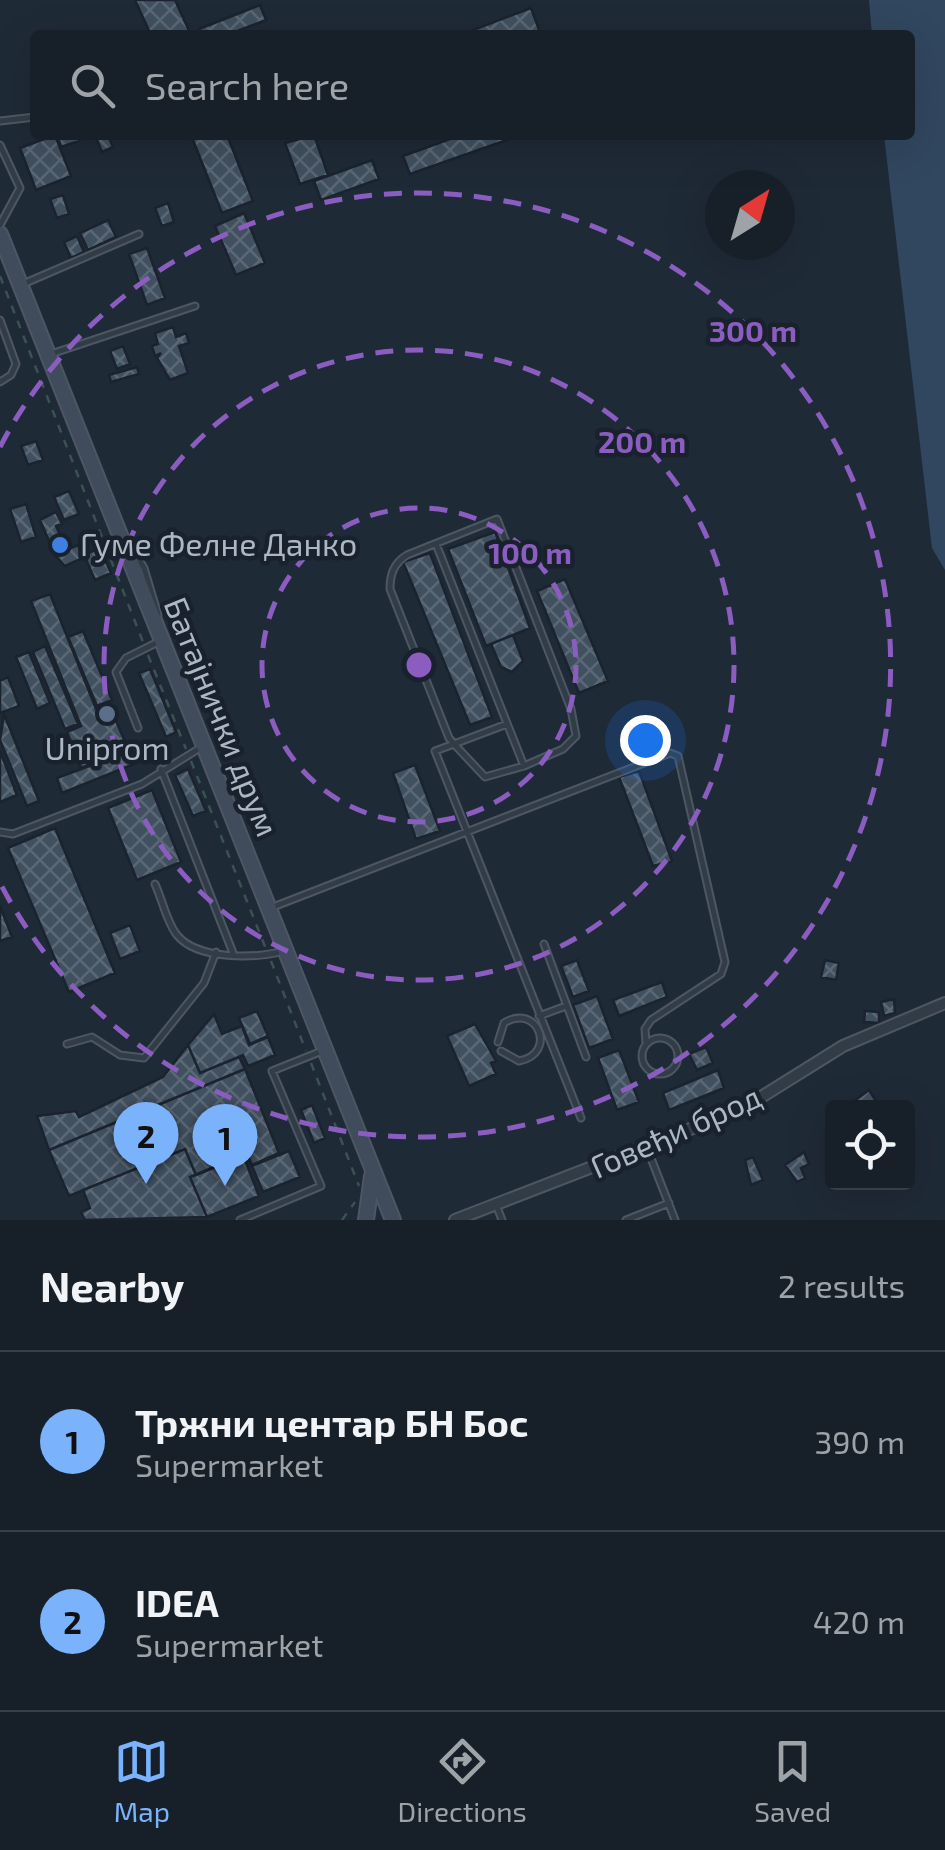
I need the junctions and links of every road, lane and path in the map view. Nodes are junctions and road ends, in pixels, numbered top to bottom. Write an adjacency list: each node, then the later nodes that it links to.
1 (30, 118): 2 (lane)
2 (0, 121)
3 (0, 145): 4 (lane)
4 (0, 225)
5 (0, 234): 8 (main road, Батајнички друм)
6 (139, 234): 8 (lane)
7 (0, 276): 15 (path)
8 (20, 286): 11 (main road, Батајнички друм)
9 (195, 306): 11 (lane)
10 (0, 320): 12 (lane)
11 (48, 355): 14 (main road, Батајнички друм)
12 (0, 382)
13 (436, 544): 16 (lane); 18 (lane); 20 (lane)
14 (160, 640): 15 (lane); 19 (main road, Батајнички друм)
15 (145, 647): 17 (lane); 19 (path)
16 (507, 724): 18 (lane); 20 (lane)
17 (138, 728)
18 (454, 744): 20 (lane); 22 (lane)
19 (195, 750): 21 (lane); 25 (main road, Батајнички друм); 30 (path)
20 (524, 766)
21 (161, 769): 23 (lane); 29 (lane)
22 (465, 831): 25 (lane); 33 (lane); 35 (lane)
23 (0, 832)
24 (155, 884): 28 (lane)
25 (268, 909): 27 (main road, Батајнички друм)
26 (544, 944): 32 (lane)
27 (284, 951): 30 (lane); 37 (main road, Батајнички друм)
28 (216, 952): 29 (lane); 36 (lane)
29 (233, 953): 30 (lane)
30 (268, 955): 39 (path)
31 (945, 1003): 42 (street, Говеђи брод)
32 (566, 1006): 33 (lane); 40 (lane)
33 (536, 1019): 34 (lane); 38 (lane); 41 (lane)
34 (498, 1042)
35 (646, 1043): 35 (lane)
36 (66, 1044)
37 (324, 1050): 39 (lane); 43 (main road, Батајнички друм)
38 (501, 1050)
39 (308, 1056): 46 (lane); 47 (path)
40 (586, 1057)
41 (581, 1118)
42 (646, 1148): 44 (lane); 45 (street, Говеђи брод)
43 (372, 1170): 48 (main road); 49 (main road, Батајнички друм)
44 (669, 1203): 52 (lane); 53 (lane)
45 (497, 1207): 50 (street, Говеђи брод); 51 (lane)
46 (240, 1220)
47 (342, 1220)
48 (366, 1220)
49 (392, 1220)
50 (455, 1220)
51 (502, 1220)
52 (626, 1220)
53 (676, 1220)

